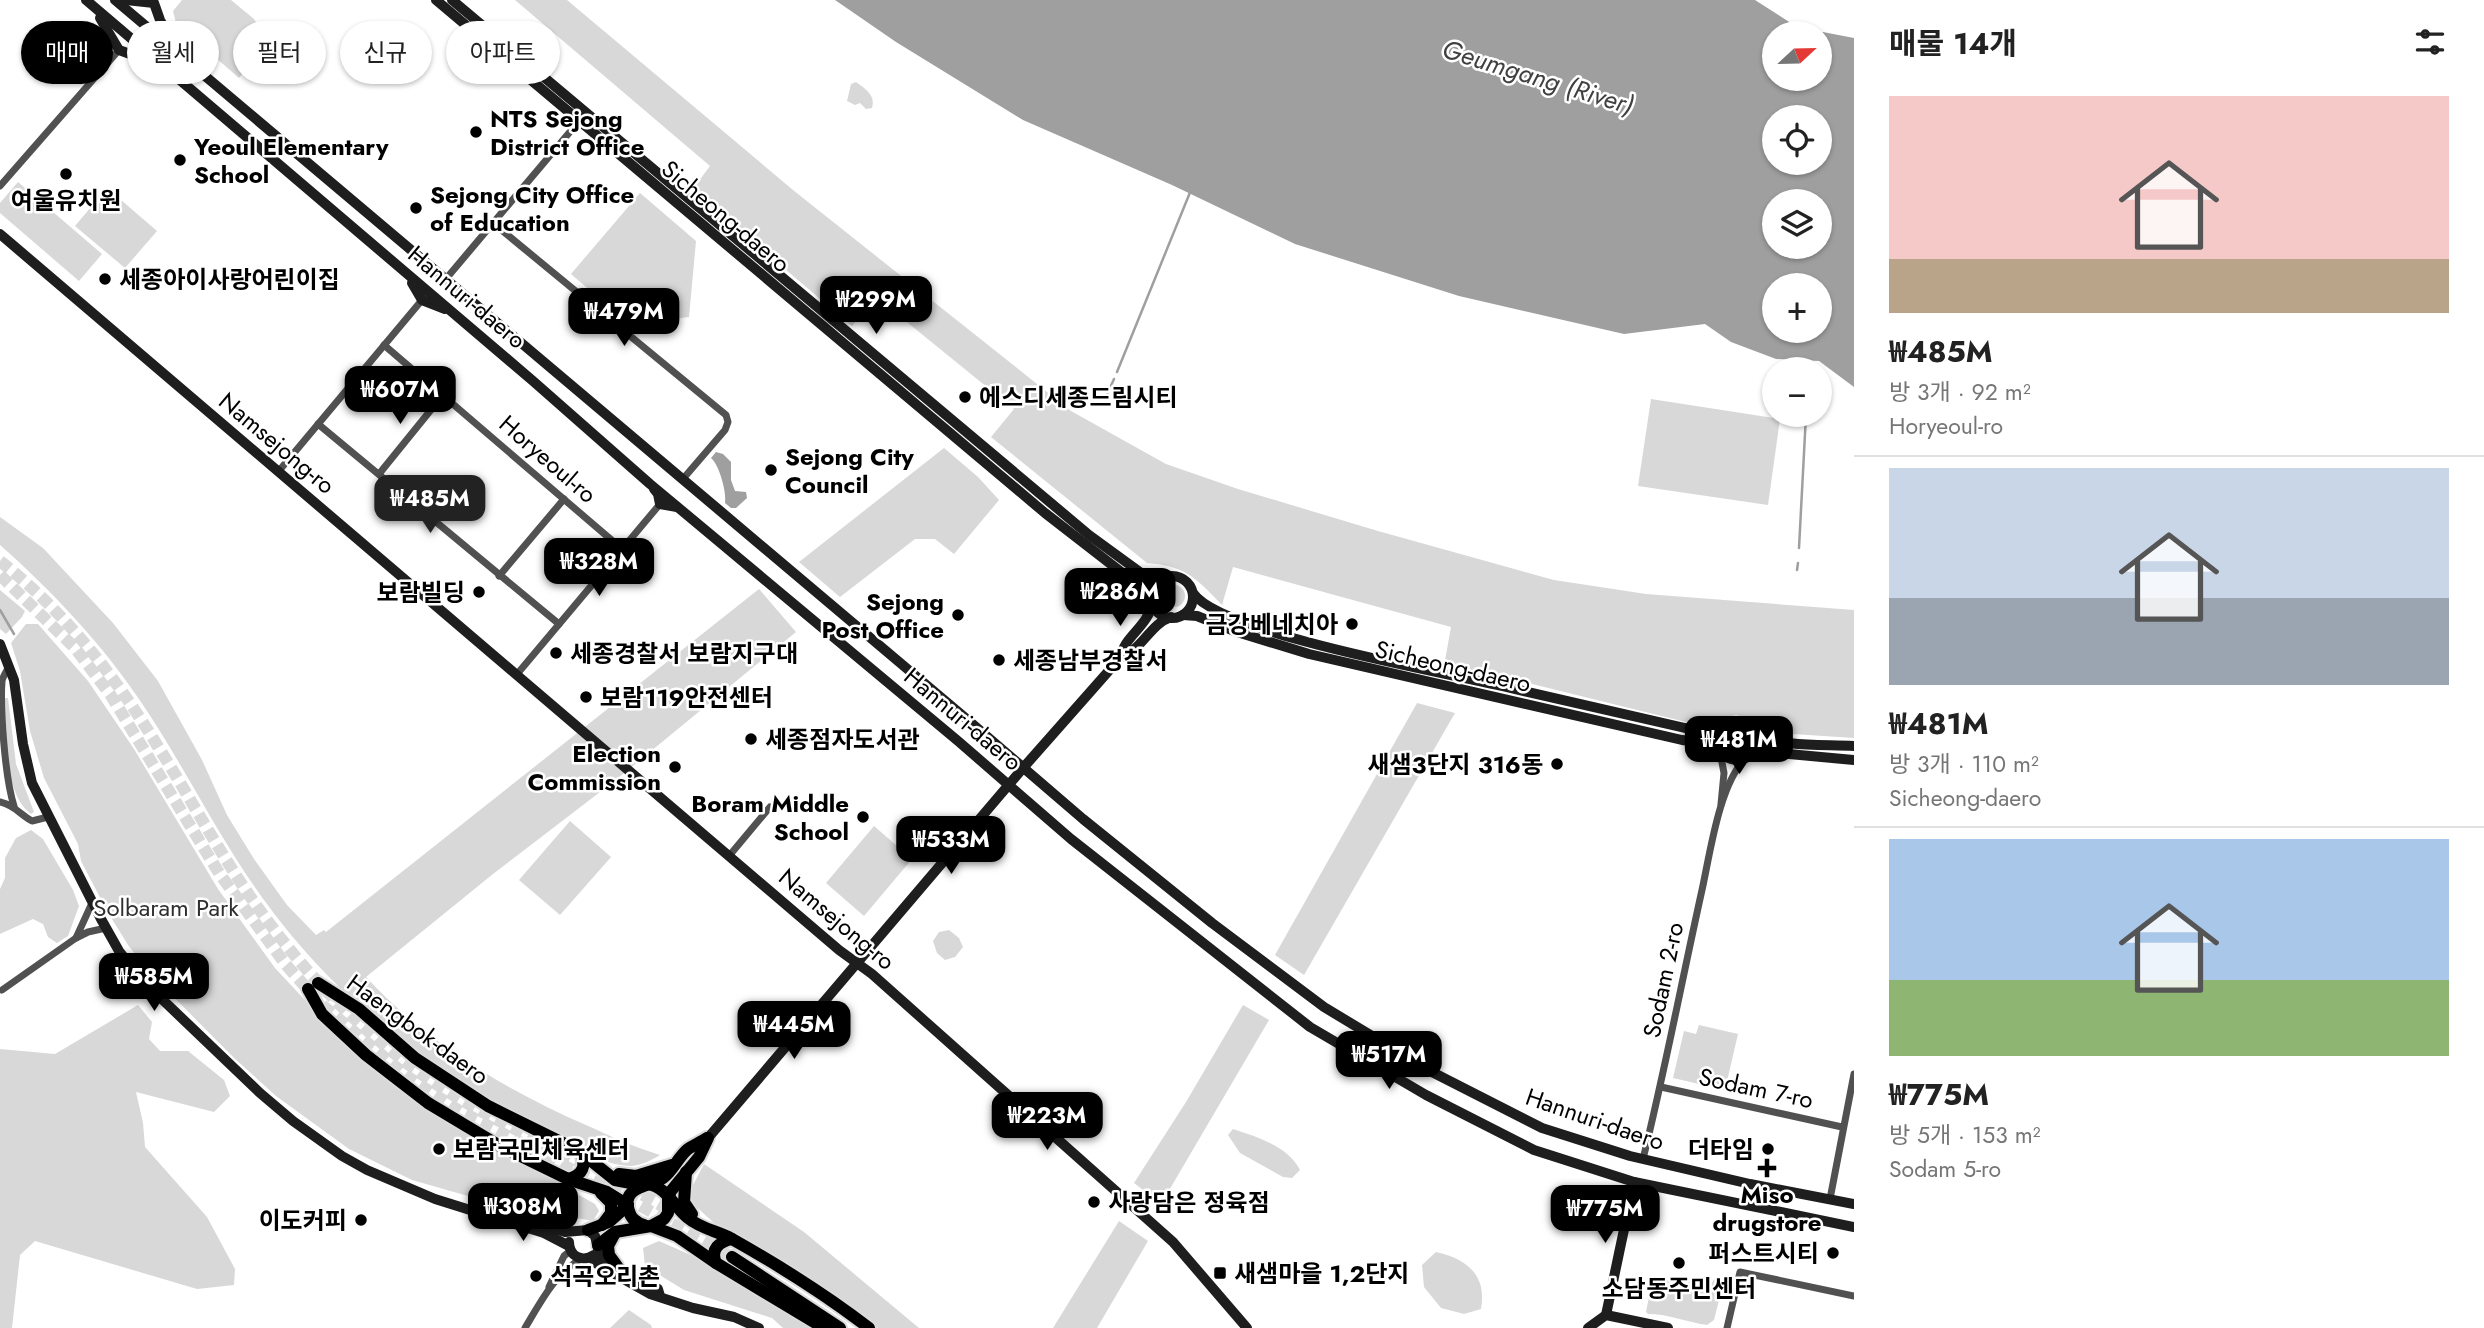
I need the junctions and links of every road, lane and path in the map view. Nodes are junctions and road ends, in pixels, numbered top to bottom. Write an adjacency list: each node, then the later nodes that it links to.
1 (115, 0): 7 (street, Hannuri-daero)
2 (127, 0): 5 (street)
3 (436, 0): 14 (street, Sicheong-daero)
4 (452, 0): 14 (street, Sicheong-daero)
5 (155, 1): 8 (street)
6 (88, 2): 9 (street, Hannuri-daero); 10 (street)
7 (139, 21)
8 (161, 21)
9 (127, 35)
10 (119, 50): 11 (street); 15 (street)
11 (127, 53)
12 (184, 84): 18 (street, Hannuri-daero)
13 (214, 84): 19 (street, Hannuri-daero)
14 (582, 118): 16 (street); 34 (street, Sicheong-daero); 36 (street, Sicheong-daero)
15 (0, 186)
16 (494, 223): 19 (street); 27 (street)
17 (0, 233): 25 (street, Namsejong-ro)
18 (406, 273): 20 (street); 21 (street, Hannuri-daero)
19 (445, 279): 27 (street, Hannuri-daero)
20 (422, 300): 21 (street); 22 (street)
21 (453, 313): 28 (street, Hannuri-daero)
22 (384, 345): 23 (street, Horyeoul-ro); 24 (street)
23 (443, 395): 26 (street); 29 (street, Horyeoul-ro)
24 (318, 424): 25 (street); 26 (street)
25 (278, 472): 43 (street, Namsejong-ro)
26 (379, 474): 33 (street)
27 (682, 480): 50 (street, Hannuri-daero)
28 (650, 484): 30 (street); 31 (street, Hannuri-daero)
29 (564, 499): 32 (street, Horyeoul-ro); 33 (street)
30 (660, 504): 31 (street); 32 (street)
31 (680, 508): 51 (street, Hannuri-daero)
32 (622, 549): 39 (street)
33 (499, 576): 39 (street)
34 (1164, 578): 35 (street); 36 (street)
35 (1193, 593): 37 (street); 44 (street, Sicheong-daero)
36 (1152, 599): 38 (street); 41 (street)
37 (1183, 615): 38 (street); 47 (street, Sicheong-daero)
38 (1171, 617): 41 (street)
39 (559, 624): 43 (street)
40 (0, 644): 42 (street)
41 (1121, 657): 50 (street)
42 (9, 666): 53 (street); 56 (street)
43 (518, 673): 57 (street, Namsejong-ro)
44 (1721, 729): 45 (street); 47 (street)
45 (1754, 733): 46 (street); 48 (street)
46 (1854, 746)
47 (1719, 749): 48 (street); 55 (street)
48 (1747, 757): 49 (street); 55 (street)
49 (1854, 760)
50 (1023, 768): 51 (street); 68 (street, Hannuri-daero)
51 (1009, 785): 61 (street); 71 (street, Hannuri-daero)
52 (0, 802): 53 (street)
53 (14, 806): 56 (street)
54 (771, 807): 57 (street)
55 (1721, 808): 64 (street, Sodam 2-ro)
56 (48, 817): 58 (street)
57 (729, 856): 61 (street, Namsejong-ro)
58 (92, 903): 59 (street); 60 (street)
59 (106, 928): 60 (street); 78 (street)
60 (76, 938): 62 (street)
61 (856, 964): 66 (street); 100 (street, Namsejong-ro)
62 (2, 990)
63 (1854, 1073): 65 (street)
64 (1661, 1087): 65 (street, Sodam 7-ro); 68 (street, Sodam 2-ro)
65 (1842, 1127): 75 (street)
66 (708, 1138): 69 (highway)
67 (579, 1151): 69 (highway); 70 (highway); 70 (highway, Haengbok-daero); 72 (highway, Haengbok-daero)
68 (1643, 1158): 75 (street, Hannuri-daero)
69 (681, 1168): 72 (highway); 74 (highway); 85 (highway)
70 (568, 1179): 73 (highway, Haengbok-daero)
71 (1634, 1182): 81 (street, Hannuri-daero); 93 (street)
72 (645, 1185): 74 (highway); 77 (highway)
73 (593, 1187): 77 (highway, Haengbok-daero); 79 (highway)
74 (668, 1198): 80 (highway); 85 (highway)
75 (1830, 1199): 76 (street, Hannuri-daero)
76 (1854, 1204)
77 (628, 1205): 79 (highway); 80 (highway)
78 (492, 1215): 82 (street); 86 (street)
79 (602, 1225): 82 (highway)
80 (648, 1226): 83 (highway); 88 (highway)
81 (1854, 1227)
82 (583, 1230): 84 (street); 86 (street)
83 (615, 1232): 84 (highway); 89 (highway)
84 (598, 1245): 87 (street); 89 (street)
85 (733, 1246): 88 (highway); 97 (highway); 98 (highway); 99 (highway)
86 (569, 1248): 87 (street); 90 (street)
87 (586, 1258): 90 (street); 91 (street)
88 (716, 1263): 96 (highway)
89 (617, 1266): 91 (street)
90 (548, 1291): 94 (street)
91 (660, 1296): 95 (street)
92 (1854, 1296): 103 (street)
93 (1606, 1315): 101 (street); 102 (street)
94 (524, 1328)
95 (759, 1328)
96 (824, 1328)
97 (840, 1328)
98 (858, 1328)
99 (869, 1328)
100 (1247, 1328)
101 (1588, 1328)
102 (1668, 1328)
103 (1727, 1328)

